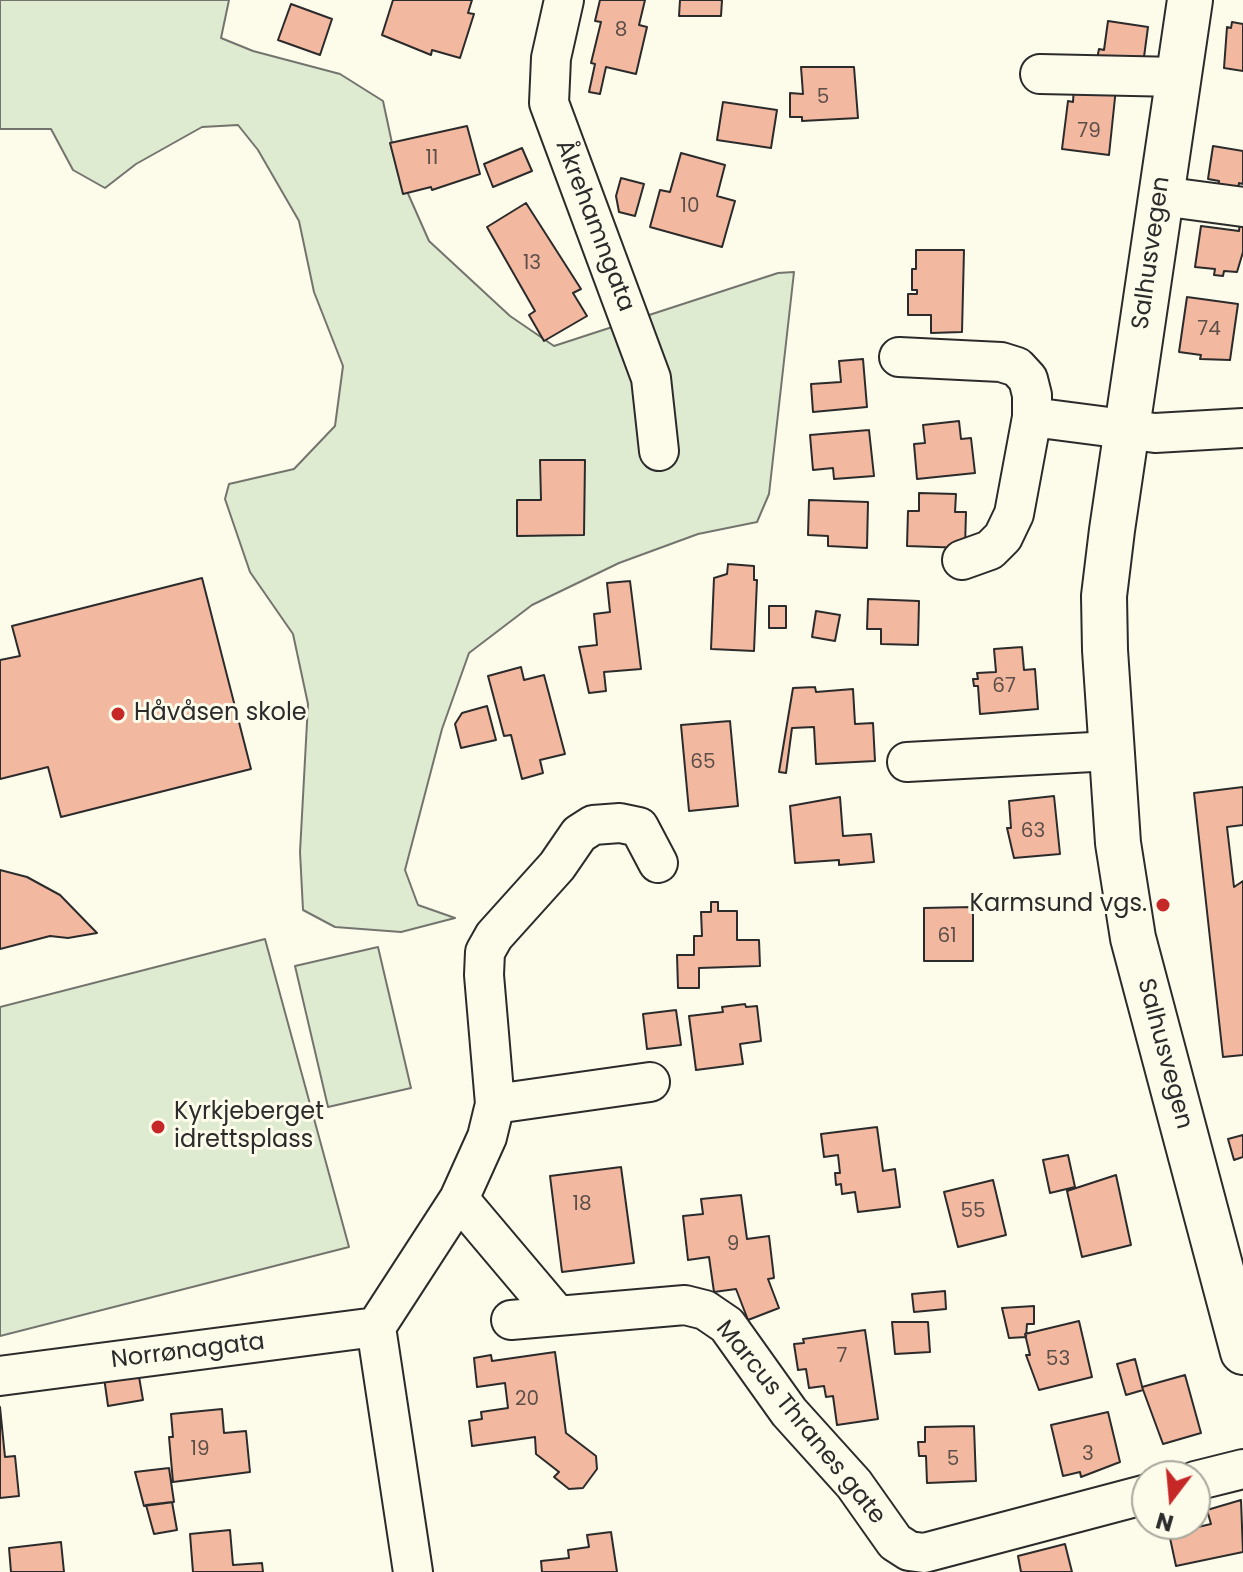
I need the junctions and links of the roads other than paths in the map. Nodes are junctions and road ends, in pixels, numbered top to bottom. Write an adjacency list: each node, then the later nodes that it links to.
1 (564, 0): 11 (street, Åkrehamngata)
2 (1190, 0): 4 (main road, Salhusvegen)
3 (1040, 74): 4 (street)
4 (1178, 77): 5 (main road, Salhusvegen)
5 (1161, 196): 6 (street); 10 (main road, Salhusvegen)
6 (1243, 207)
7 (899, 357): 8 (street)
8 (1032, 417): 10 (street); 12 (street)
9 (1243, 428): 10 (street)
10 (1127, 429): 13 (main road, Salhusvegen)
11 (659, 451)
12 (962, 560)
13 (1111, 751): 14 (street); 22 (main road, Salhusvegen)
14 (907, 762)
15 (658, 863): 17 (street)
16 (650, 1082): 17 (street)
17 (495, 1104): 18 (street)
18 (459, 1199): 19 (street); 21 (street)
19 (557, 1315): 20 (street); 27 (street, Marcus Thranes gate)
20 (511, 1320)
21 (376, 1327): 23 (street, Norrønagata); 28 (street)
22 (1243, 1352)
23 (0, 1376)
24 (1243, 1469): 25 (street)
25 (1211, 1477)
26 (1131, 1498): 27 (street, Marcus Thranes gate)
27 (902, 1562)
28 (413, 1572)

